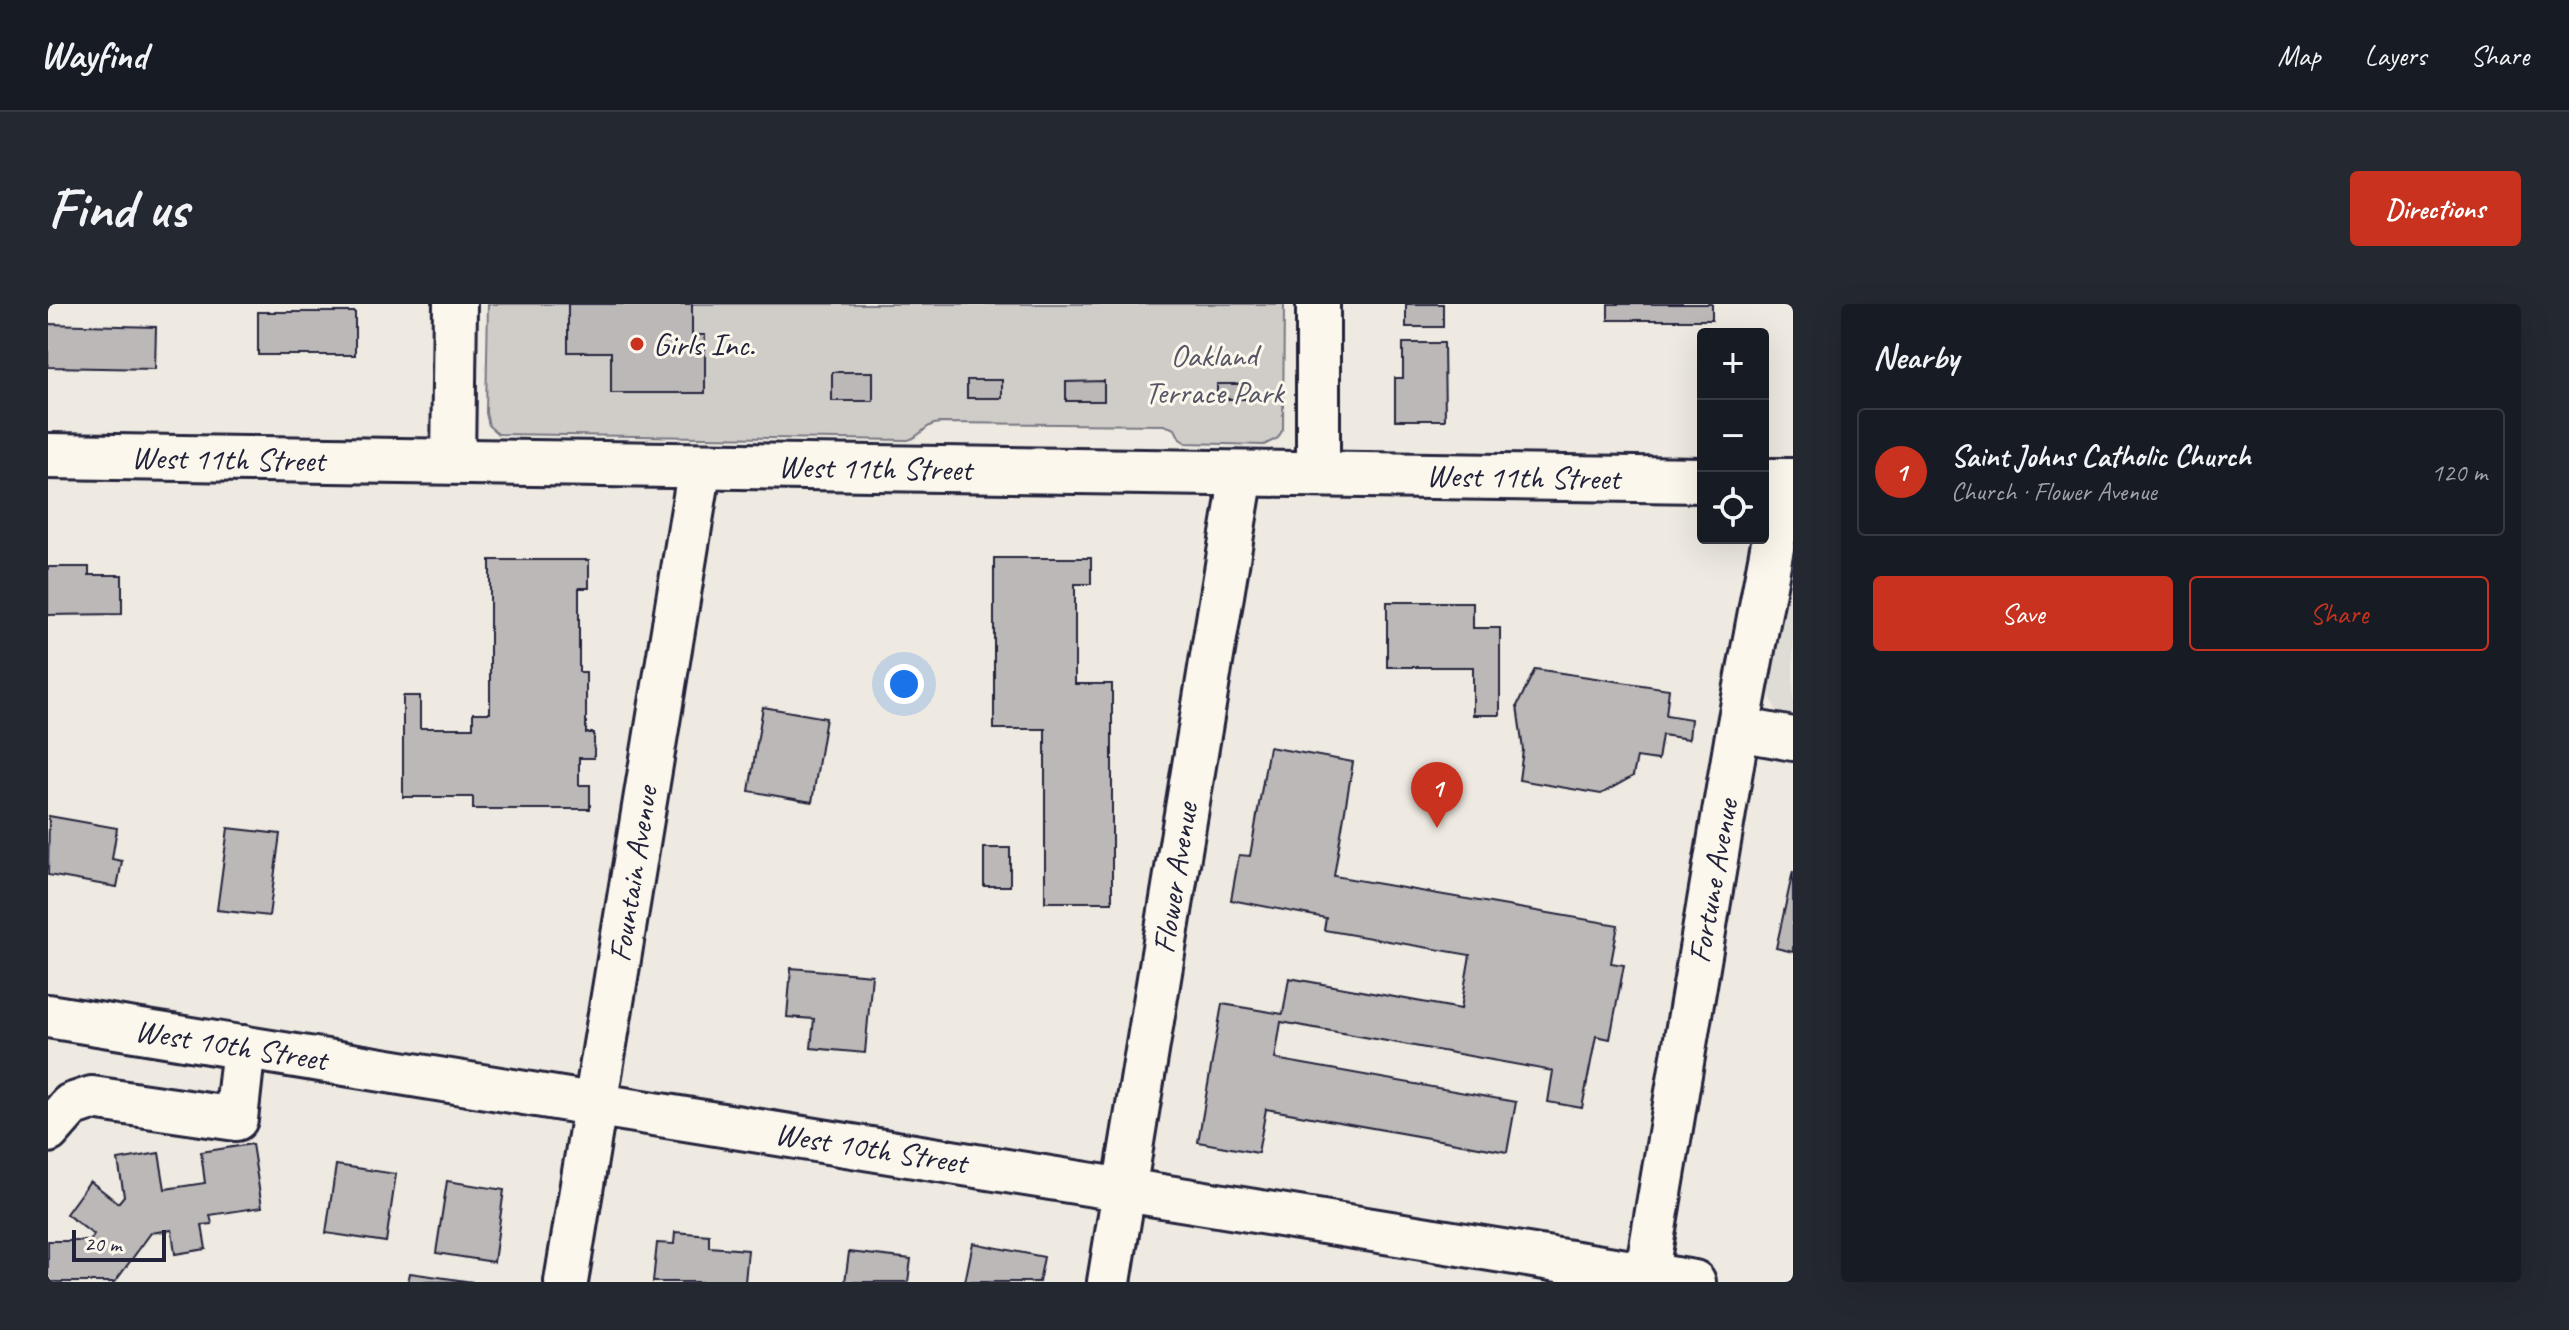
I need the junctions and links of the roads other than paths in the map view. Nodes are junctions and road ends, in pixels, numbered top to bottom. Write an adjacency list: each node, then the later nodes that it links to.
1 (455, 304): 4 (street)
2 (1318, 304): 7 (street)
3 (48, 456): 4 (main road, West 11th Street)
4 (453, 462): 5 (main road, West 11th Street)
5 (700, 466): 6 (main road, West 11th Street); 14 (street, Fountain Avenue)
6 (1242, 474): 7 (main road, West 11th Street); 16 (street, Flower Avenue)
7 (1318, 474): 8 (main road, West 11th Street)
8 (1697, 480)
9 (1779, 481): 10 (street, Fortune Avenue)
10 (1738, 729): 11 (street); 17 (street, Fortune Avenue)
11 (1793, 739)
12 (48, 1016): 13 (street, West 10th Street)
13 (244, 1047): 14 (street, West 10th Street); 15 (street)
14 (597, 1104): 16 (street, West 10th Street); 18 (street, Fountain Avenue)
15 (48, 1131)
16 (1124, 1188): 17 (street, West 10th Street); 19 (street, Flower Avenue)
17 (1650, 1278): 20 (street, West 10th Street)
18 (566, 1282)
19 (1109, 1282)
20 (1694, 1282)

